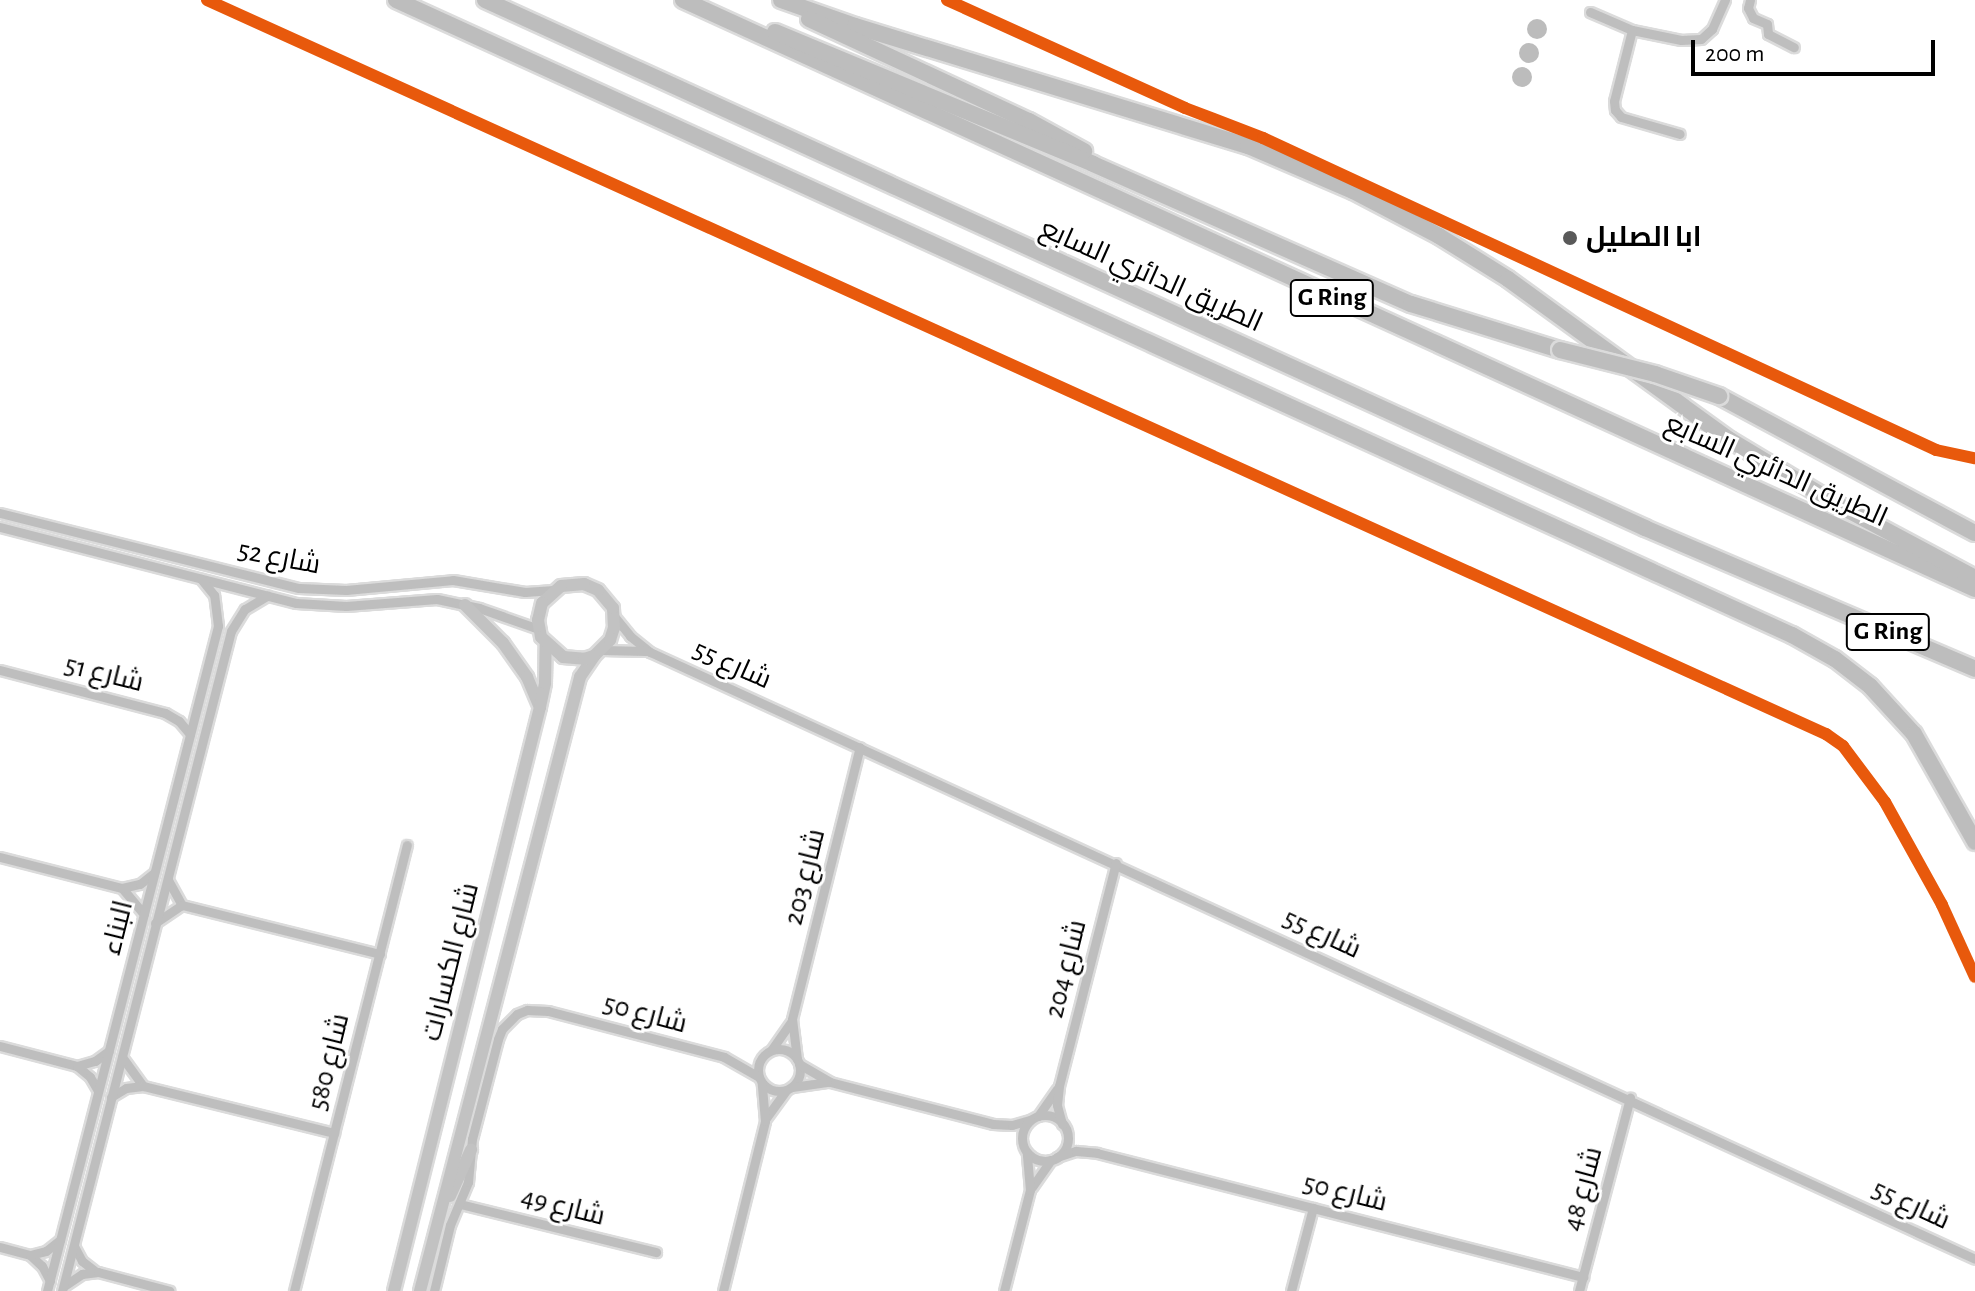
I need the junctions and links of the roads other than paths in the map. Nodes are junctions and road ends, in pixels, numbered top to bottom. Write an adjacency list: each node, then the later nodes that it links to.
1 (396, 0): 34 (highway)
2 (485, 0): 29 (highway, الطريق الدائري السابع / G Ring)
3 (768, 0): 12 (highway)
4 (781, 0): 18 (highway)
5 (1725, 0): 9 (street)
6 (1750, 0): 10 (street)
7 (686, 2): 12 (highway); 20 (highway, الطريق الدائري السابع / G Ring)
8 (1590, 12): 9 (street)
9 (1632, 30): 11 (street)
10 (1794, 47)
11 (1680, 134)
12 (1170, 197): 13 (highway, bridge)
13 (1885, 481): 15 (highway); 17 (highway)
14 (0, 513): 21 (street, شارع 52)
15 (1975, 518)
16 (0, 527): 19 (street, شارع 52)
17 (1975, 533)
18 (1975, 578)
19 (201, 579): 22 (street, شارع 52); 32 (street, البناء)
20 (1975, 589)
21 (554, 590): 24 (street); 25 (street)
22 (267, 596): 23 (street, شارع 52); 39 (street, البناء)
23 (465, 605): 25 (street, شارع 52); 31 (street)
24 (614, 616): 27 (street, شارع 55); 28 (street, شارع الكسارات)
25 (539, 629): 26 (street, شارع الكسارات)
26 (546, 644): 28 (street); 31 (street, شارع الكسارات)
27 (650, 652): 28 (street, شارع 55); 33 (street, شارع 55)
28 (598, 653): 72 (street, شارع الكسارات)
29 (1975, 669)
30 (0, 670): 32 (street, شارع 51)
31 (540, 707): 85 (street, شارع الكسارات)
32 (190, 734): 38 (street, البناء)
33 (860, 747): 37 (street, شارع 55); 45 (street, شارع 203)
34 (1975, 842)
35 (407, 845): 44 (street, شارع 580)
36 (0, 857): 40 (street)
37 (1116, 863): 55 (street, شارع 204); 59 (street, شارع 55)
38 (154, 873): 40 (street); 42 (street, البناء)
39 (167, 877): 41 (street); 43 (street, البناء)
40 (122, 888): 42 (street)
41 (182, 905): 43 (street); 44 (street)
42 (144, 914): 48 (street, البناء)
43 (155, 923): 49 (street, البناء)
44 (380, 954): 64 (street, شارع 580)
45 (792, 1019): 47 (street, شارع 203); 50 (street, شارع 203)
46 (0, 1046): 51 (street)
47 (771, 1050): 50 (street); 52 (street)
48 (109, 1051): 51 (street); 57 (street, البناء)
49 (122, 1057): 54 (street); 58 (street, البناء)
50 (798, 1061): 53 (street); 56 (street)
51 (77, 1066): 57 (street)
52 (760, 1080): 56 (street); 61 (street); 66 (street, شارع 50)
53 (830, 1082): 56 (street); 62 (street)
54 (143, 1086): 58 (street); 64 (street)
55 (1059, 1086): 60 (street, شارع 204); 63 (street, شارع 204)
56 (789, 1089): 61 (street)
57 (98, 1091): 73 (street, البناء)
58 (111, 1097): 74 (street, البناء)
59 (1630, 1098): 78 (street, شارع 55); 80 (street, شارع 48)
60 (1034, 1118): 62 (street); 63 (street); 65 (street)
61 (765, 1121): 88 (street)
62 (993, 1124): 65 (street)
63 (1064, 1127): 67 (street, شارع 50); 68 (street)
64 (334, 1133): 84 (street, شارع 580)
65 (1025, 1148): 68 (street); 69 (street)
66 (471, 1150): 70 (street); 72 (street)
67 (1097, 1153): 68 (street, شارع 50); 71 (street, شارع 50)
68 (1054, 1159): 69 (street)
69 (1030, 1190): 89 (street)
70 (460, 1204): 76 (street, شارع 49); 87 (street)
71 (1313, 1208): 80 (street, شارع 50); 90 (street)
72 (440, 1212): 86 (street, شارع الكسارات)
73 (60, 1240): 77 (street); 81 (street, البناء)
74 (73, 1244): 79 (street); 82 (street, البناء)
75 (0, 1247): 77 (street)
76 (656, 1252)
77 (30, 1255): 81 (street)
78 (1975, 1259)
79 (98, 1272): 82 (street); 83 (street)
80 (1583, 1277): 91 (street, شارع 48)
81 (49, 1286)
82 (62, 1290)
83 (170, 1291)
84 (294, 1291)
85 (394, 1291)
86 (420, 1291)
87 (434, 1291)
88 (723, 1291)
89 (1004, 1291)
90 (1291, 1291)
91 (1579, 1291)

